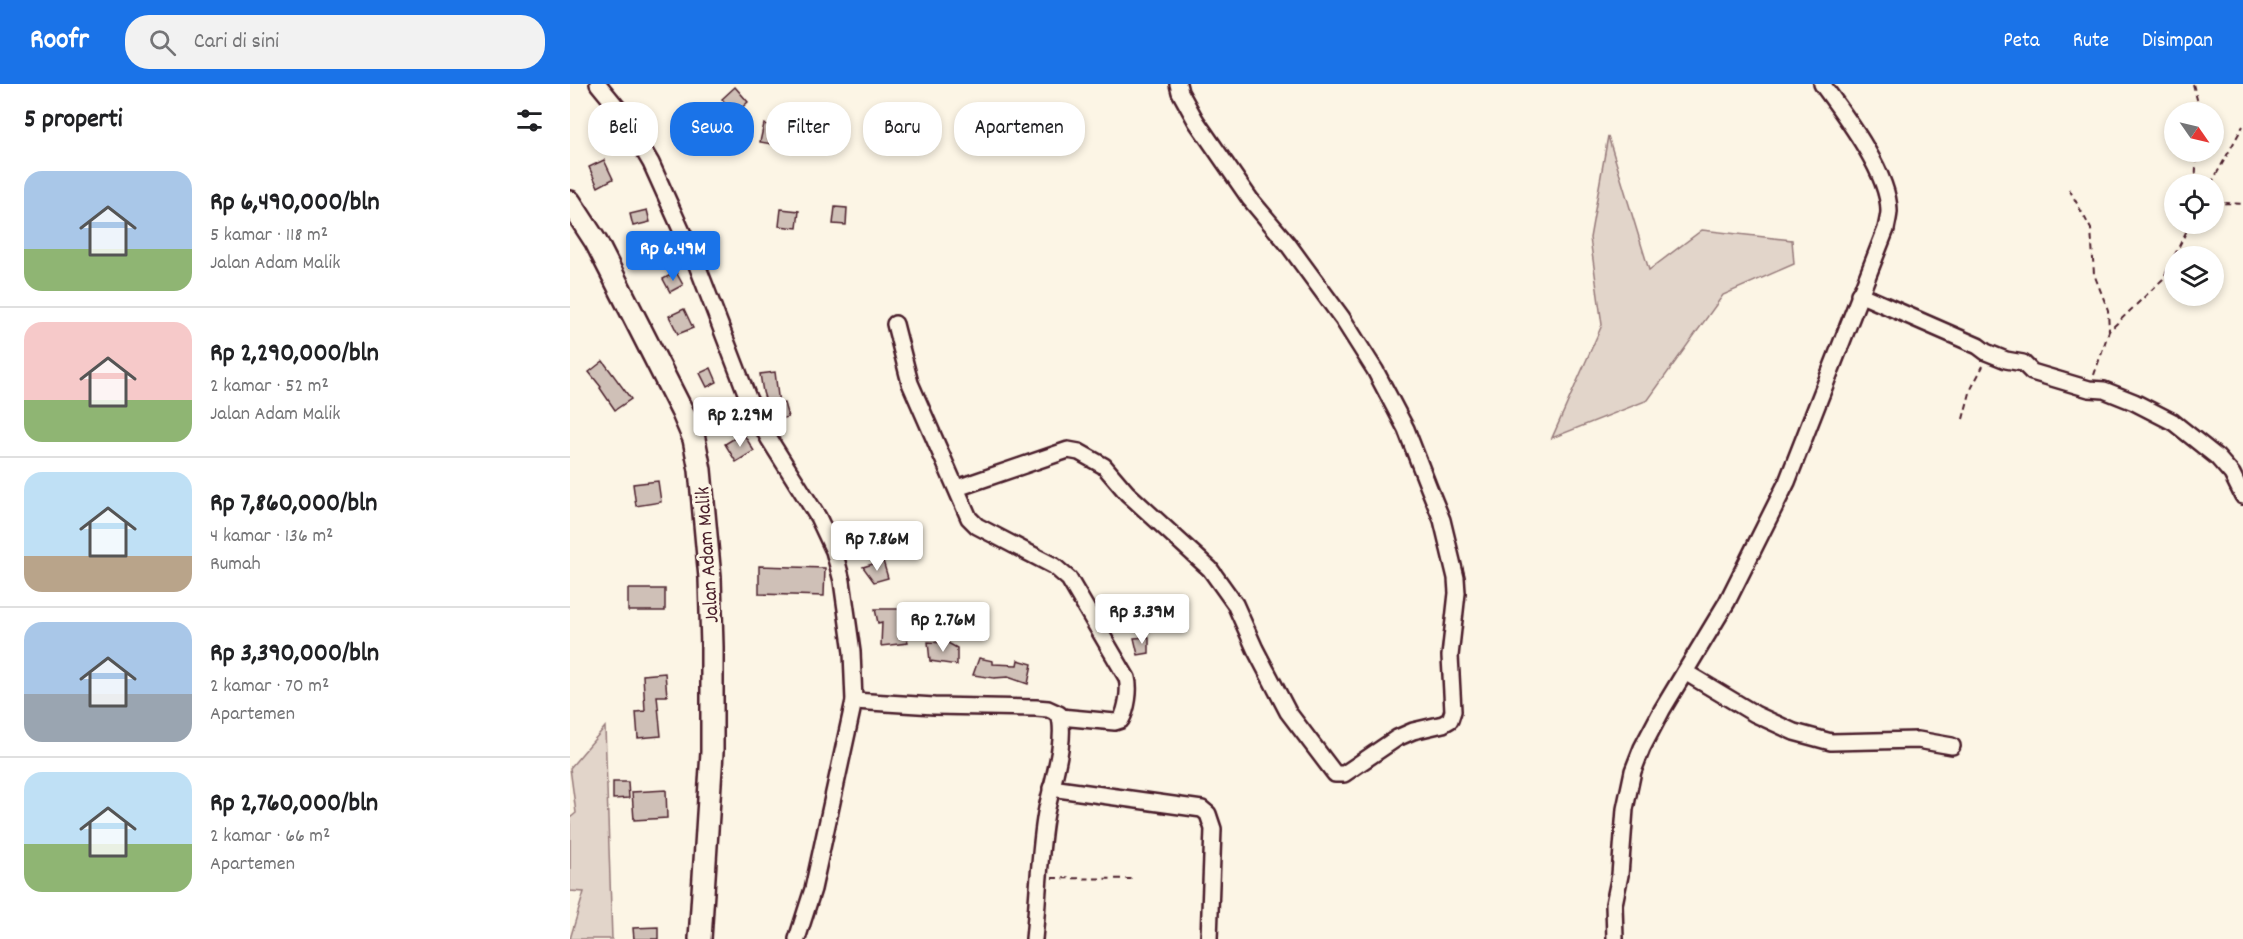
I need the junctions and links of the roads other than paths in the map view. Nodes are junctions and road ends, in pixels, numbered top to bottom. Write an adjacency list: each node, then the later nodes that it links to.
1 (598, 84): 10 (street)
2 (1178, 84): 7 (street)
3 (1822, 84): 5 (street)
4 (570, 202): 14 (highway, Jalan Adam Malik)
5 (1859, 294): 8 (street); 9 (street)
6 (895, 324): 7 (street)
7 (957, 488): 11 (street)
8 (2243, 496)
9 (1685, 672): 12 (street); 18 (street)
10 (854, 701): 11 (street); 15 (street)
11 (1060, 717): 13 (street)
12 (1952, 746)
13 (1051, 788): 16 (street); 17 (street)
14 (700, 939)
15 (797, 939)
16 (1034, 939)
17 (1209, 939)
18 (1615, 939)

